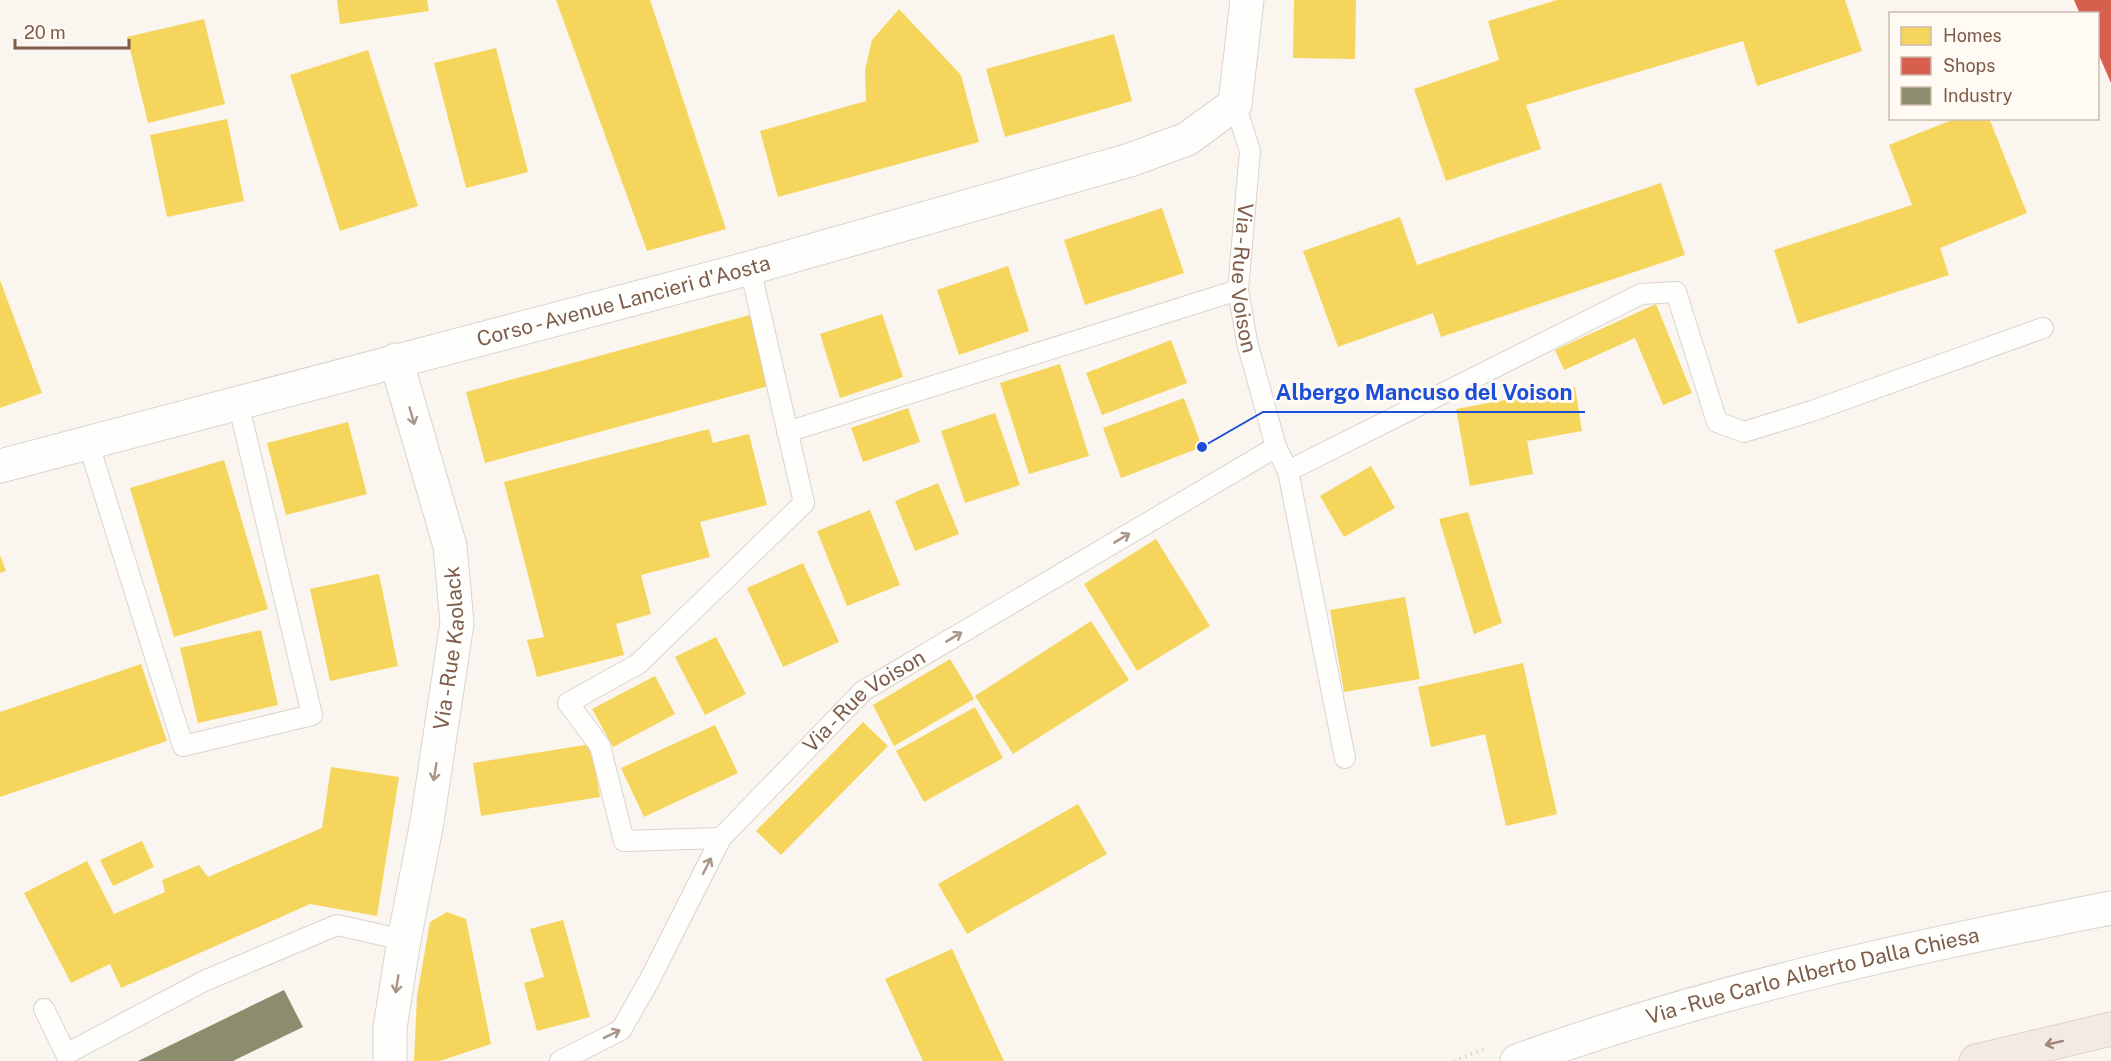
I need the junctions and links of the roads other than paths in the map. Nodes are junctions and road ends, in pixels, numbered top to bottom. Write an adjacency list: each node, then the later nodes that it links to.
1 (1246, 0): 2 (street, Via - Rue Voison)
2 (1235, 104): 3 (street, Corso - Avenue Lancieri d'Aosta); 4 (lane, Via - Rue Voison)
3 (750, 268): 6 (street, Corso - Avenue Lancieri d'Aosta); 8 (lane)
4 (1238, 290): 8 (lane); 10 (lane, Via - Rue Voison)
5 (2043, 328): 12 (lane)
6 (396, 360): 7 (street, Corso - Avenue Lancieri d'Aosta); 16 (street, Via - Rue Kaolack, one-way to 16)
7 (238, 402): 9 (street, Corso - Avenue Lancieri d'Aosta); 9 (lane)
8 (787, 432): 14 (lane)
9 (88, 442): 11 (street, Corso - Avenue Lancieri d'Aosta)
10 (1276, 447): 12 (lane, Via - Rue Voison); 14 (lane, Via - Rue Voison, one-way to 10)
11 (0, 466)
12 (1288, 471): 13 (lane, Via - Rue Voison)
13 (1345, 758)
14 (721, 838): 20 (lane, Via - Rue Voison, one-way to 14)
15 (2111, 908): 21 (street, Via - Rue Carlo Alberto Dalla Chiesa)
16 (404, 940): 17 (lane); 19 (street, Via - Rue Kaolack, one-way to 19)
17 (44, 1009)
18 (2111, 1029): 22 (highway, one-way to 22)
19 (390, 1061)
20 (560, 1061)
21 (1517, 1061)
22 (1976, 1061)

